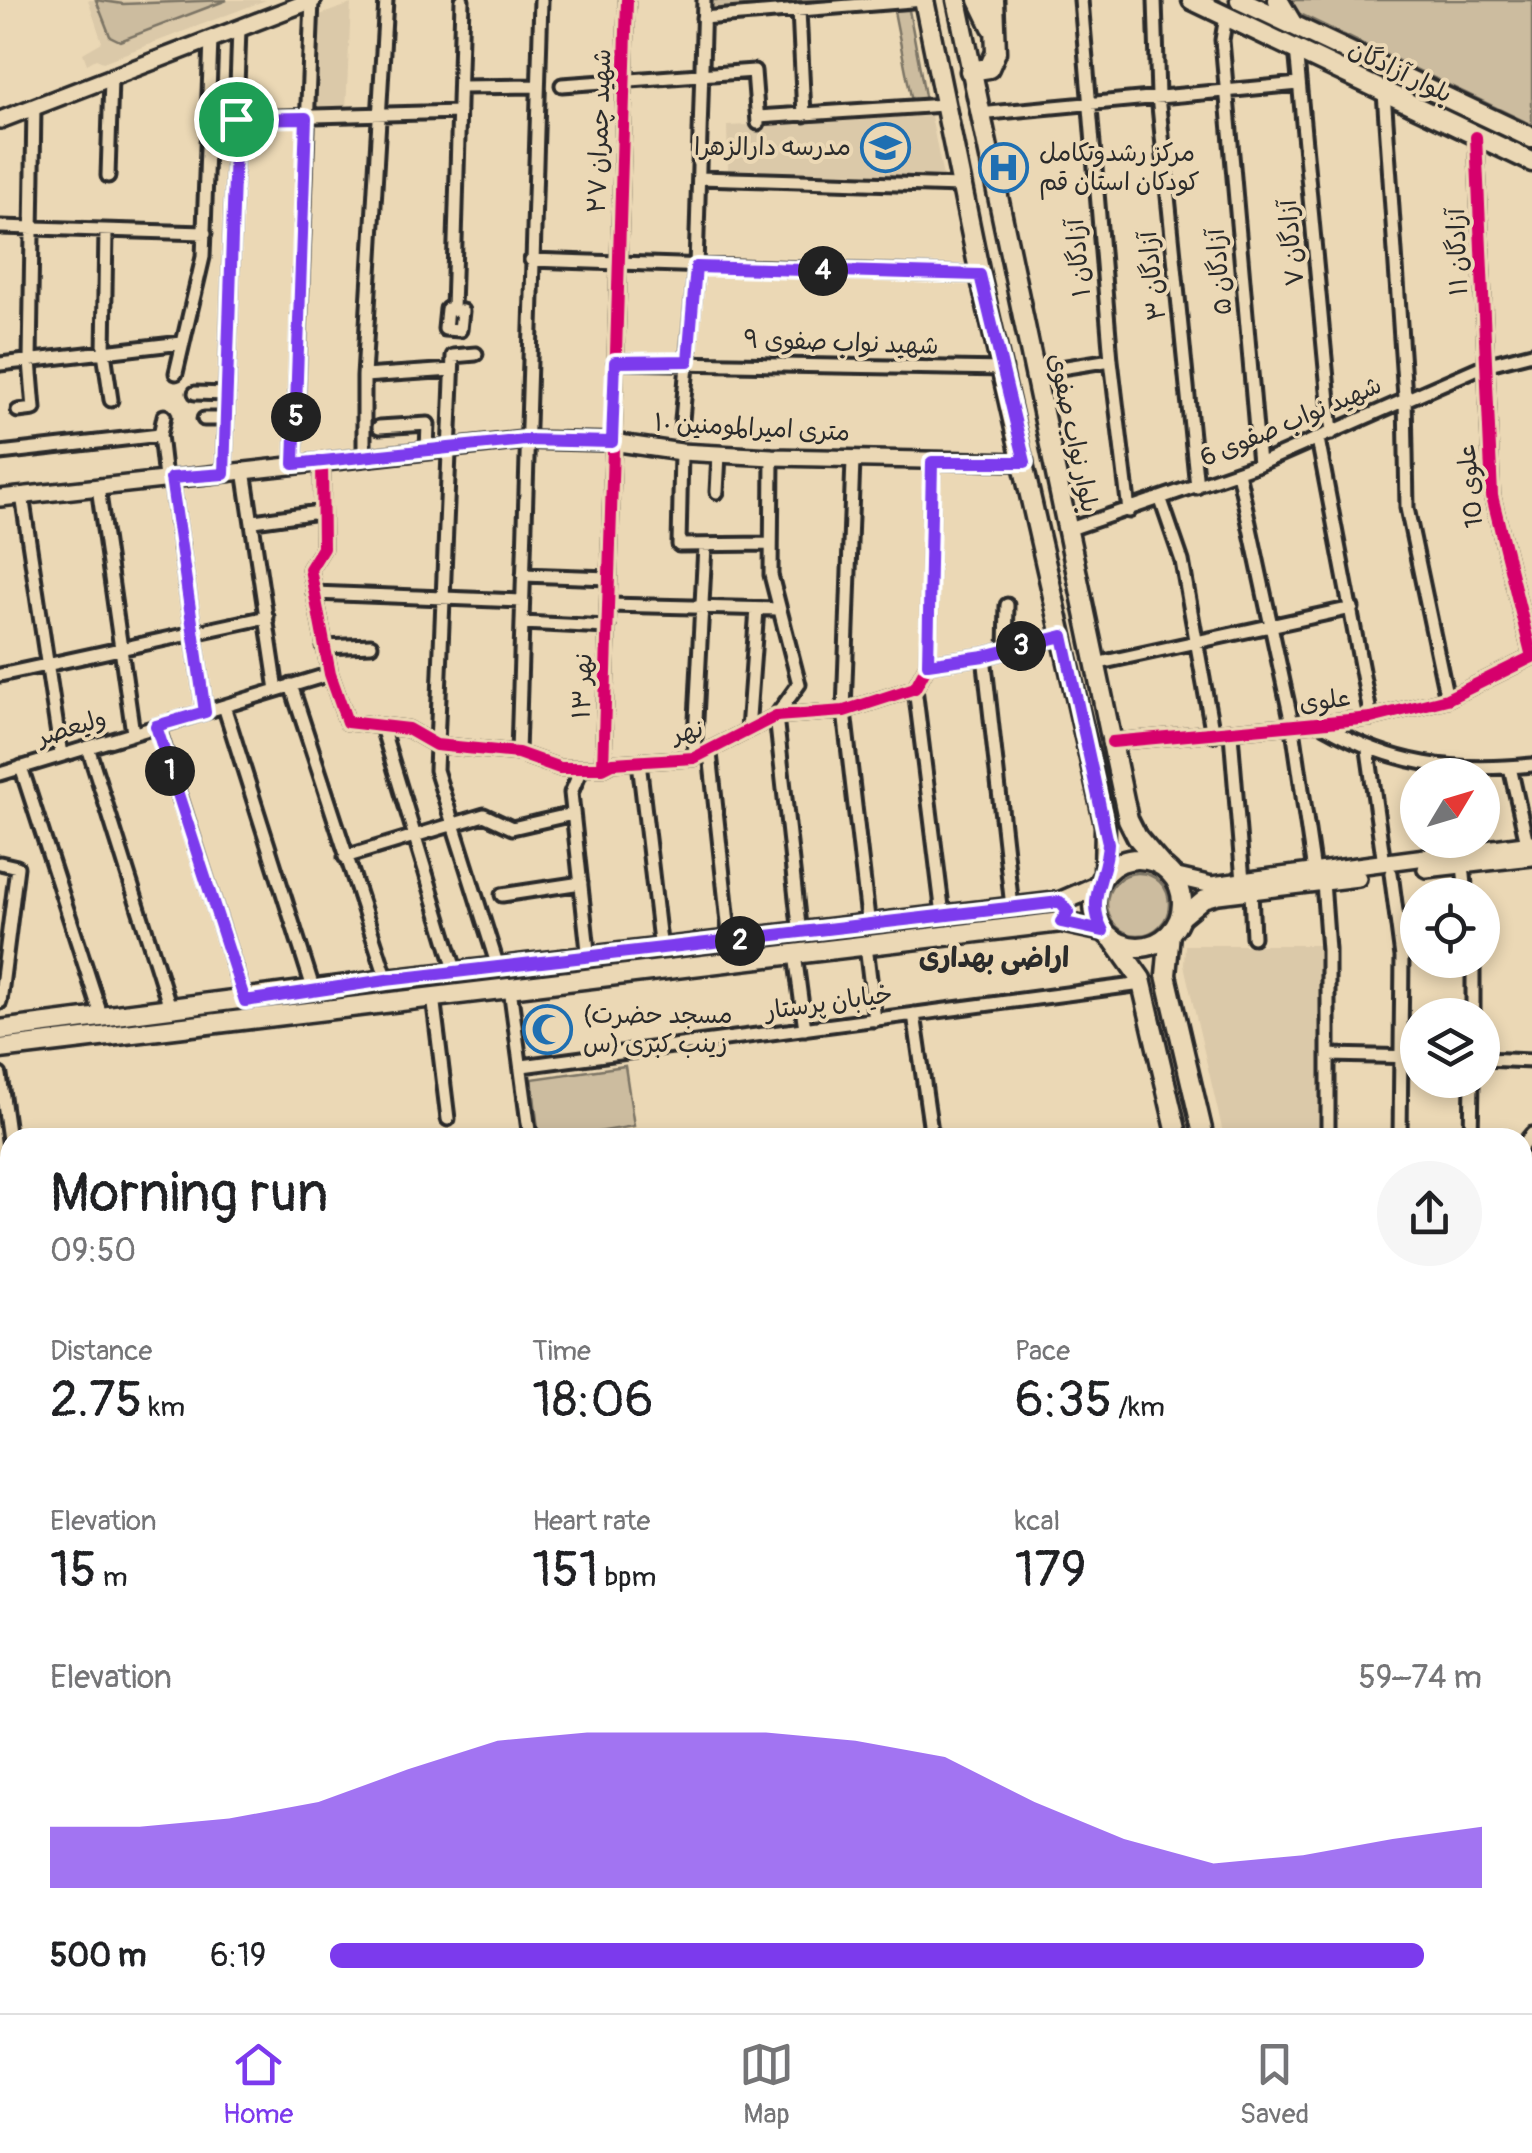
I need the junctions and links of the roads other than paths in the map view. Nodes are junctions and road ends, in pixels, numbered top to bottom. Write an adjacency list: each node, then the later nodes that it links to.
1 (313, 0): 20 (street); 42 (street)
2 (386, 0): 39 (street)
3 (462, 0): 31 (street)
4 (541, 0): 30 (street)
5 (627, 0): 27 (street, شهید چمران ۲۷)
6 (704, 0): 17 (street)
7 (924, 0): 16 (street); 36 (main road)
8 (957, 0): 24 (main road, بلوار نواب صفوی)
9 (979, 0): 21 (main road)
10 (994, 0): 21 (main road)
11 (1081, 0): 35 (street, آزادگان ۱)
12 (1154, 0): 34 (street, آزادگان ۳)
13 (1192, 0): 18 (main road, بلوار آزادگان)
14 (1240, 0): 19 (main road, بلوار آزادگان)
15 (1278, 0): 19 (main road)
16 (798, 10): 17 (street); 41 (street)
17 (703, 18): 25 (street)
18 (1226, 18): 23 (main road, بلوار آزادگان); 32 (street, آزادگان ۵)
19 (1294, 26): 47 (main road, بلوار آزادگان)
20 (239, 28): 22 (street); 44 (street)
21 (993, 28): 24 (main road)
22 (211, 39): 26 (street); 43 (street)
23 (1296, 48): 28 (street, آزادگان ۷); 33 (main road, بلوار آزادگان)
24 (970, 71): 40 (main road, بلوار نواب صفوی)
25 (701, 76): 27 (street); 41 (street); 50 (street)
26 (111, 78): 37 (street); 49 (street)
27 (624, 81): 29 (street); 57 (street, شهید چمران ۲۷)
28 (1299, 84): 32 (street); 86 (street, آزادگان ۷)
29 (562, 85)
30 (538, 86): 31 (street); 56 (street)
31 (460, 87): 38 (street)
32 (1226, 90): 34 (street); 103 (street, آزادگان ۵)
33 (1384, 92): 46 (main road, بلوار آزادگان); 78 (street)
34 (1158, 96): 35 (street); 109 (street, آزادگان ۳)
35 (1088, 102): 40 (street); 65 (street, آزادگان ۱)
36 (944, 105): 41 (street); 51 (main road)
37 (34, 107): 45 (street); 53 (street)
38 (460, 112): 39 (street); 60 (street)
39 (380, 113): 42 (street); 75 (street)
40 (979, 114): 73 (main road, بلوار نواب صفوی)
41 (804, 115)
42 (306, 118): 44 (street); 102 (street)
43 (208, 119): 44 (street); 55 (street)
44 (236, 119): 77 (street)
45 (0, 120)
46 (1476, 136): 48 (main road, بلوار آزادگان); 70 (street, آزادگان ۱۱)
47 (1532, 138)
48 (1532, 162)
49 (108, 176)
50 (699, 178): 51 (street); 58 (street)
51 (962, 186): 59 (main road)
52 (0, 227): 53 (street)
53 (30, 228): 54 (street); 66 (street)
54 (106, 230): 55 (street); 62 (street)
55 (205, 234): 61 (street)
56 (531, 260): 57 (street); 89 (street)
57 (618, 263): 58 (street); 68 (street, شهید چمران ۲۷)
58 (696, 267): 59 (street); 67 (street)
59 (980, 275): 72 (main road)
60 (453, 310)
61 (182, 343): 62 (street); 74 (street)
62 (104, 352): 66 (street); 79 (street)
63 (1532, 353): 70 (street, شهید نواب صفوی 6)
64 (476, 354): 71 (street)
65 (1111, 360): 73 (street); 114 (street, آزادگان ۱)
66 (30, 361): 69 (street); 80 (street)
67 (688, 361): 68 (street, شهید نواب صفوی ۹); 72 (street, شهید نواب صفوی ۹); 85 (street)
68 (615, 362): 90 (street, شهید چمران ۲۷)
69 (0, 364)
70 (1484, 365): 78 (street, شهید نواب صفوی 6); 143 (street, علوی 10)
71 (452, 370): 75 (street); 91 (street)
72 (1005, 370): 101 (main road)
73 (1035, 372): 117 (main road, بلوار نواب صفوی)
74 (176, 373)
75 (364, 376): 96 (street)
76 (196, 394): 77 (street)
77 (227, 394): 83 (street)
78 (1405, 397): 86 (street, شهید نواب صفوی 6); 152 (street)
79 (110, 400)
80 (18, 411)
81 (164, 416): 87 (street)
82 (204, 419): 83 (street)
83 (226, 419): 106 (street)
84 (379, 427): 92 (street)
85 (681, 431)
86 (1332, 433): 88 (street, شهید نواب صفوی 6)
87 (160, 435): 94 (street); 107 (street)
88 (1318, 439): 103 (street, شهید نواب صفوی 6); 128 (street)
89 (525, 440): 90 (street, ۱۰ متری امیرالمومنین); 91 (street, ۱۰ متری امیرالمومنین); 120 (street)
90 (612, 442): 93 (street, ۱۰ متری امیرالمومنین); 121 (street, نهر ۱۳)
91 (451, 448): 92 (street, ۱۰ متری امیرالمومنین); 123 (street)
92 (427, 450): 96 (street, ۱۰ متری امیرالمومنین)
93 (681, 452): 95 (street, ۱۰ متری امیرالمومنین); 119 (street)
94 (0, 454)
95 (719, 454): 97 (street, ۱۰ متری امیرالمومنین); 110 (street)
96 (364, 457): 98 (street, ۱۰ متری امیرالمومنین)
97 (772, 457): 99 (street, ۱۰ متری امیرالمومنین); 118 (street)
98 (322, 460): 102 (street, ۱۰ متری امیرالمومنین); 115 (street)
99 (853, 460): 100 (street, ۱۰ متری امیرالمومنین); 154 (street)
100 (932, 462): 101 (street, ۱۰ متری امیرالمومنین); 144 (street)
101 (1025, 462): 136 (main road)
102 (294, 464): 104 (street, ۱۰ متری امیرالمومنین)
103 (1259, 464): 105 (street, شهید نواب صفوی 6)
104 (244, 470): 106 (street, ۱۰ متری امیرالمومنین); 116 (street)
105 (1238, 472): 109 (street, شهید نواب صفوی 6); 134 (street)
106 (224, 474): 107 (street, ۱۰ متری امیرالمومنین)
107 (168, 478): 108 (street, ۱۰ متری امیرالمومنین); 135 (street)
108 (98, 487): 111 (street, ۱۰ متری امیرالمومنین); 140 (street)
109 (1197, 487): 113 (street, شهید نواب صفوی 6)
110 (716, 492)
111 (22, 495): 112 (street, ۱۰ متری امیرالمومنین); 146 (street)
112 (0, 498)
113 (1161, 500): 114 (street, شهید نواب صفوی 6); 137 (street)
114 (1129, 511): 117 (street, شهید نواب صفوی 6)
115 (319, 512): 116 (street); 122 (street)
116 (254, 521): 131 (street)
117 (1067, 530): 145 (main road, بلوار نواب صفوی)
118 (770, 544): 119 (street); 130 (street)
119 (705, 546): 127 (street)
120 (523, 576): 121 (street); 124 (street)
121 (609, 578): 125 (street, نهر ۱۳)
122 (314, 593): 123 (street); 139 (street)
123 (440, 599): 124 (street); 167 (street)
124 (522, 602): 132 (street)
125 (608, 605): 127 (street); 133 (street, نهر ۱۳)
126 (1007, 605): 141 (street)
127 (701, 606): 129 (street); 173 (street)
128 (1352, 608): 134 (street); 157 (street)
129 (756, 609): 130 (street); 162 (street)
130 (778, 609): 156 (street)
131 (267, 617): 135 (street); 151 (street)
132 (522, 623): 133 (street); 170 (street)
133 (608, 626): 179 (street, نهر ۱۳)
134 (1271, 627): 137 (street); 161 (street)
135 (194, 633): 140 (street); 155 (street)
136 (1063, 636): 141 (street); 186 (main road)
137 (1198, 644): 145 (street); 165 (street)
138 (371, 645): 139 (street)
139 (324, 647): 147 (street)
140 (120, 650): 146 (street); 163 (street)
141 (1006, 650): 142 (street)
142 (984, 656): 144 (street); 200 (street)
143 (1532, 657): 152 (street, علوی)
144 (928, 664): 150 (street)
145 (1095, 664): 166 (main road, بلوار نواب صفوی)
146 (48, 666): 148 (street); 172 (street)
147 (330, 674): 149 (street, ولیعصر); 160 (street, نهر)
148 (0, 676)
149 (291, 685): 151 (street, ولیعصر); 190 (street)
150 (915, 688): 154 (street, نهر); 202 (street)
151 (277, 690): 153 (street, ولیعصر)
152 (1447, 699): 157 (street, علوی)
153 (224, 706): 155 (street, ولیعصر); 219 (street)
154 (844, 711): 156 (street, نهر); 204 (street)
155 (205, 712): 159 (street, ولیعصر)
156 (776, 716): 162 (street, نهر); 205 (street)
157 (1371, 718): 158 (street, علوی)
158 (1323, 724): 161 (street, علوی); 169 (street)
159 (156, 726): 163 (street, ولیعصر); 222 (street)
160 (382, 727): 167 (street, نهر); 187 (street)
161 (1294, 728): 164 (street, علوی); 195 (street)
162 (748, 730): 171 (street, نهر)
163 (134, 733): 168 (street, ولیعصر)
164 (1231, 734): 165 (street, علوی); 198 (street)
165 (1213, 735): 166 (street, علوی)
166 (1112, 742): 184 (main road, بلوار نواب صفوی)
167 (436, 745): 170 (street, نهر); 185 (street)
168 (88, 747): 172 (street, ولیعصر); 224 (street)
169 (1368, 750): 174 (street); 193 (street)
170 (518, 753): 181 (street, نهر)
171 (710, 753): 173 (street, نهر); 208 (street)
172 (61, 755): 177 (street, ولیعصر)
173 (694, 758): 175 (street, نهر)
174 (1400, 759)
175 (639, 762): 179 (street, نهر); 210 (street)
176 (1532, 765): 178 (street)
177 (21, 767): 182 (street, ولیعصر); 226 (street)
178 (1510, 767): 180 (street); 188 (street)
179 (603, 768): 181 (street, نهر)
180 (1500, 768)
181 (581, 769): 183 (street)
182 (0, 774)
183 (573, 814): 185 (street); 197 (street)
184 (1128, 818): 186 (main road); 194 (main road, بلوار نواب صفوی)
185 (455, 822): 187 (street); 213 (street)
186 (1105, 824): 196 (main road)
187 (413, 836): 190 (street); 214 (street)
188 (1530, 848): 189 (street)
189 (1500, 850)
190 (345, 856): 216 (street)
191 (1439, 858): 193 (street)
192 (0, 863): 223 (street)
193 (1388, 869): 195 (street); 221 (street)
194 (1167, 871): 196 (main road); 198 (street); 203 (main road)
195 (1319, 878): 198 (street); 231 (street)
196 (1100, 880): 201 (main road); 206 (main road)
197 (580, 882): 199 (street); 212 (street)
198 (1247, 886): 203 (street); 207 (street)
199 (502, 896)
200 (1012, 907): 201 (main road); 202 (main road)
201 (1060, 912): 206 (main road); 209 (main road)
202 (943, 915): 204 (main road)
203 (1176, 924): 206 (main road); 215 (main road)
204 (869, 926): 205 (main road)
205 (800, 935): 208 (main road)
206 (1108, 936): 217 (main road)
207 (1253, 937)
208 (730, 942): 210 (main road)
209 (866, 946): 211 (main road); 227 (street)
210 (660, 950): 212 (main road)
211 (795, 954): 218 (main road); 228 (street)
212 (589, 960): 213 (main road)
213 (499, 970): 214 (main road)
214 (456, 973): 216 (main road)
215 (1166, 975): 217 (main road); 244 (main road)
216 (386, 980): 219 (main road)
217 (1142, 982): 225 (street, خیابان پرستار); 243 (main road)
218 (510, 988): 220 (main road); 235 (street)
219 (314, 992): 222 (main road)
220 (433, 996): 230 (main road); 239 (street)
221 (1402, 998)
222 (245, 1001): 224 (main road)
223 (0, 1002)
224 (171, 1010): 226 (main road)
225 (914, 1014): 227 (street, خیابان پرستار); 242 (street)
226 (102, 1018): 229 (main road)
227 (875, 1020): 228 (street, خیابان پرستار)
228 (805, 1029): 235 (street, خیابان پرستار)
229 (0, 1030)
230 (0, 1049)
231 (1330, 1054): 232 (street); 245 (street)
232 (1400, 1057)
233 (1500, 1060): 234 (street)
234 (1532, 1062)
235 (522, 1066): 241 (street)
236 (0, 1075): 240 (street)
237 (1400, 1098): 246 (street)
238 (1472, 1098): 247 (street)
239 (448, 1119)
240 (7, 1128)
241 (529, 1128)
242 (931, 1128)
243 (1176, 1128)
244 (1202, 1128)
245 (1328, 1128)
246 (1400, 1128)
247 (1471, 1128)

